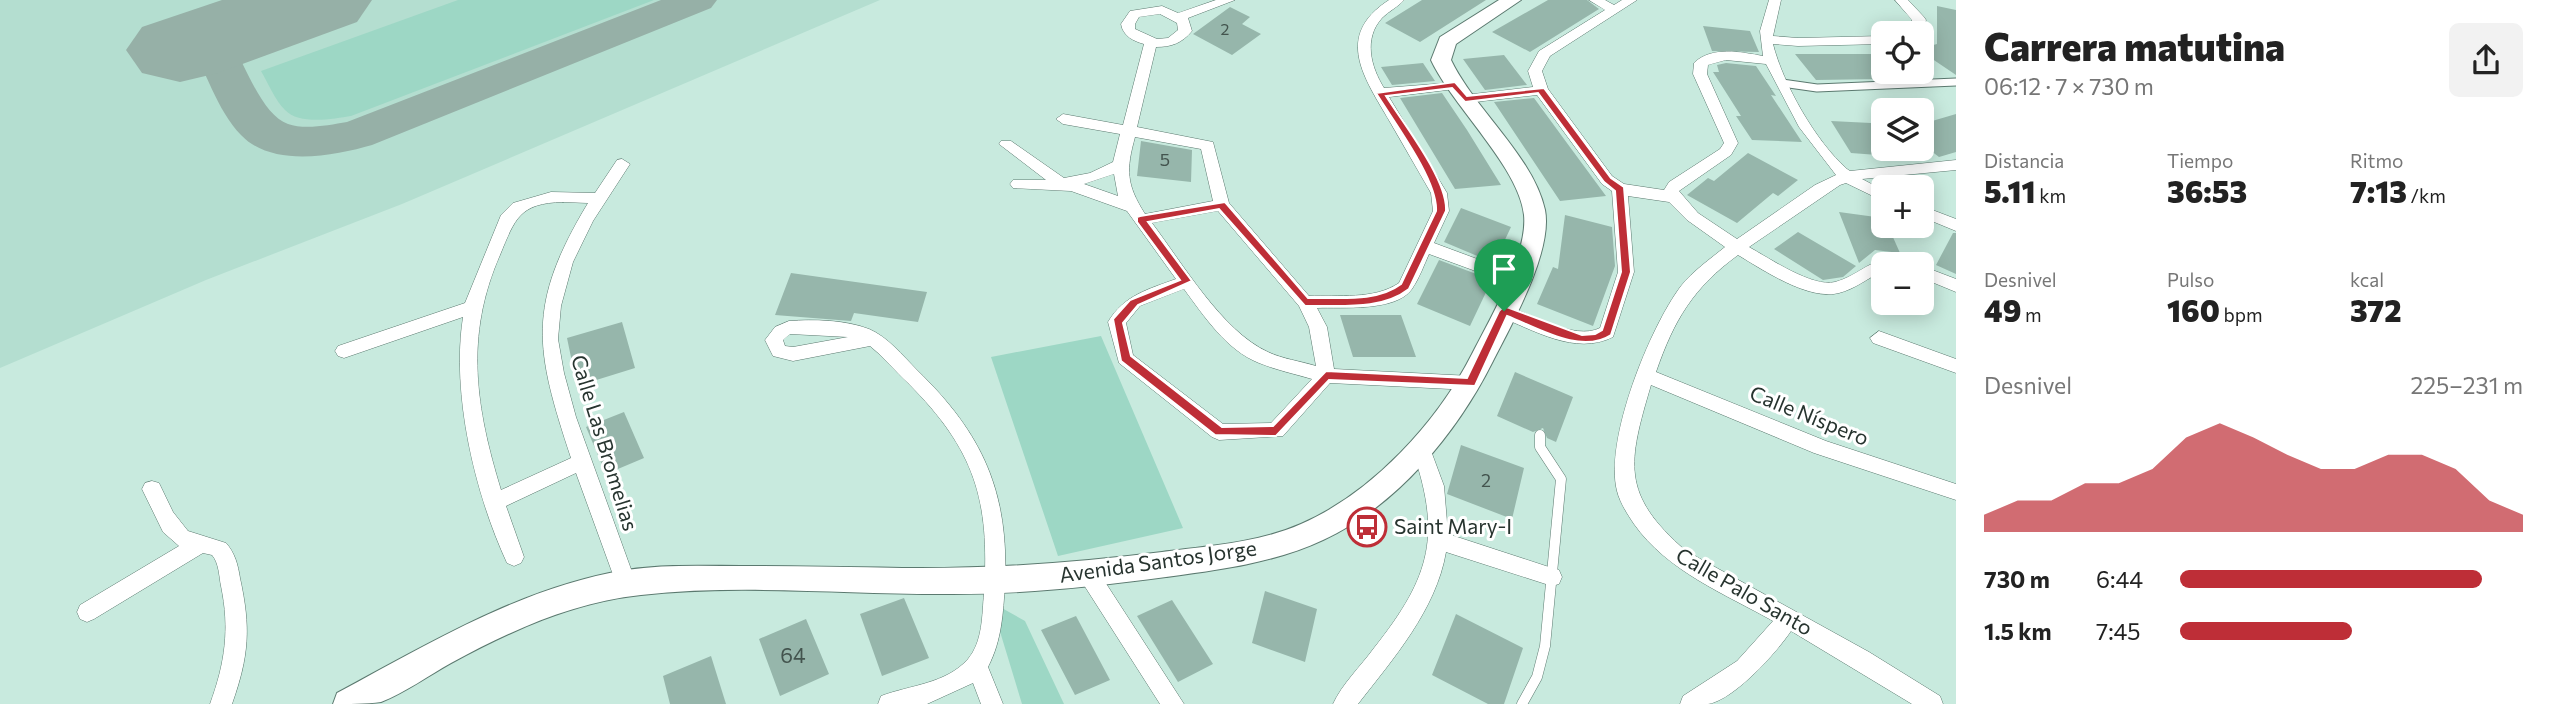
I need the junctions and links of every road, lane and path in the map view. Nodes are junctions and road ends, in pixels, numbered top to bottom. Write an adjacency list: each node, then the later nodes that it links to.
1 (1229, 0): 9 (street)
2 (1398, 0): 19 (street)
3 (1512, 0): 18 (main road, Avenida Santos Jorge)
4 (1595, 0): 8 (street)
5 (1631, 0): 8 (street)
6 (1775, 0): 11 (street)
7 (1901, 0): 10 (street)
8 (1615, 10): 17 (street)
9 (1178, 17): 13 (street); 13 (street)
10 (1919, 21)
11 (1766, 39): 12 (street); 14 (street)
12 (1871, 40)
13 (1150, 42): 21 (street)
14 (1771, 61): 16 (street); 31 (street)
15 (1956, 82): 16 (lane)
16 (1782, 83): 26 (street)
17 (1541, 90): 18 (street); 29 (street)
18 (1460, 92): 19 (street); 41 (main road, Avenida Santos Jorge)
19 (1381, 93): 37 (street)
20 (1063, 119): 21 (street)
21 (1130, 130): 24 (street); 33 (street)
22 (1006, 144): 28 (street)
23 (622, 164): 32 (street, Calle Las Bromelias)
24 (1120, 164): 28 (street); 34 (street)
25 (1956, 165): 26 (street, Calle Palo Santo)
26 (1848, 177): 30 (street); 38 (street, Calle Palo Santo)
27 (1018, 184): 28 (street)
28 (1062, 184): 34 (street)
29 (1620, 189): 31 (street); 46 (street)
30 (1871, 189)
31 (1672, 197): 38 (street)
32 (599, 198): 45 (street); 56 (street, Calle Las Bromelias)
33 (1222, 205): 34 (street); 44 (street)
34 (1135, 213): 42 (street)
35 (1934, 216): 36 (street)
36 (1956, 225)
37 (1424, 246): 41 (street); 44 (street)
38 (1739, 248): 39 (street); 52 (street, Calle Palo Santo)
39 (1871, 269)
40 (1934, 277): 43 (street)
41 (1517, 280): 46 (main road, Avenida Santos Jorge)
42 (1187, 281): 51 (street); 51 (street)
43 (1956, 286)
44 (1305, 302): 51 (street)
45 (472, 307): 49 (street); 59 (street)
46 (1504, 311): 53 (main road, Avenida Santos Jorge)
47 (1879, 338): 50 (street)
48 (872, 339): 65 (street)
49 (344, 351)
50 (1956, 366)
51 (1326, 376): 53 (street)
52 (1648, 376): 58 (street, Calle Níspero); 68 (street, Calle Palo Santo)
53 (1471, 383): 55 (main road, Avenida Santos Jorge)
54 (1540, 435): 64 (lane)
55 (1420, 446): 60 (street); 63 (main road, Avenida Santos Jorge)
56 (581, 462): 59 (street); 66 (street, Calle Las Bromelias)
57 (152, 489): 61 (street)
58 (1956, 492)
59 (494, 503): 62 (street)
60 (1438, 540): 64 (street); 75 (street)
61 (201, 544): 67 (street); 70 (street)
62 (514, 557)
63 (1089, 575): 65 (main road, Avenida Santos Jorge); 74 (street)
64 (1552, 577): 76 (lane)
65 (995, 581): 66 (main road, Avenida Santos Jorge); 69 (street)
66 (626, 583): 71 (main road, Avenida Santos Jorge)
67 (87, 612)
68 (1787, 619): 77 (street); 78 (street, Calle Palo Santo)
69 (977, 666): 72 (street); 73 (street)
70 (221, 704)
71 (348, 704)
72 (889, 704)
73 (992, 704)
74 (1173, 704)
75 (1344, 704)
76 (1522, 704)
77 (1691, 704)
78 (1932, 704)

